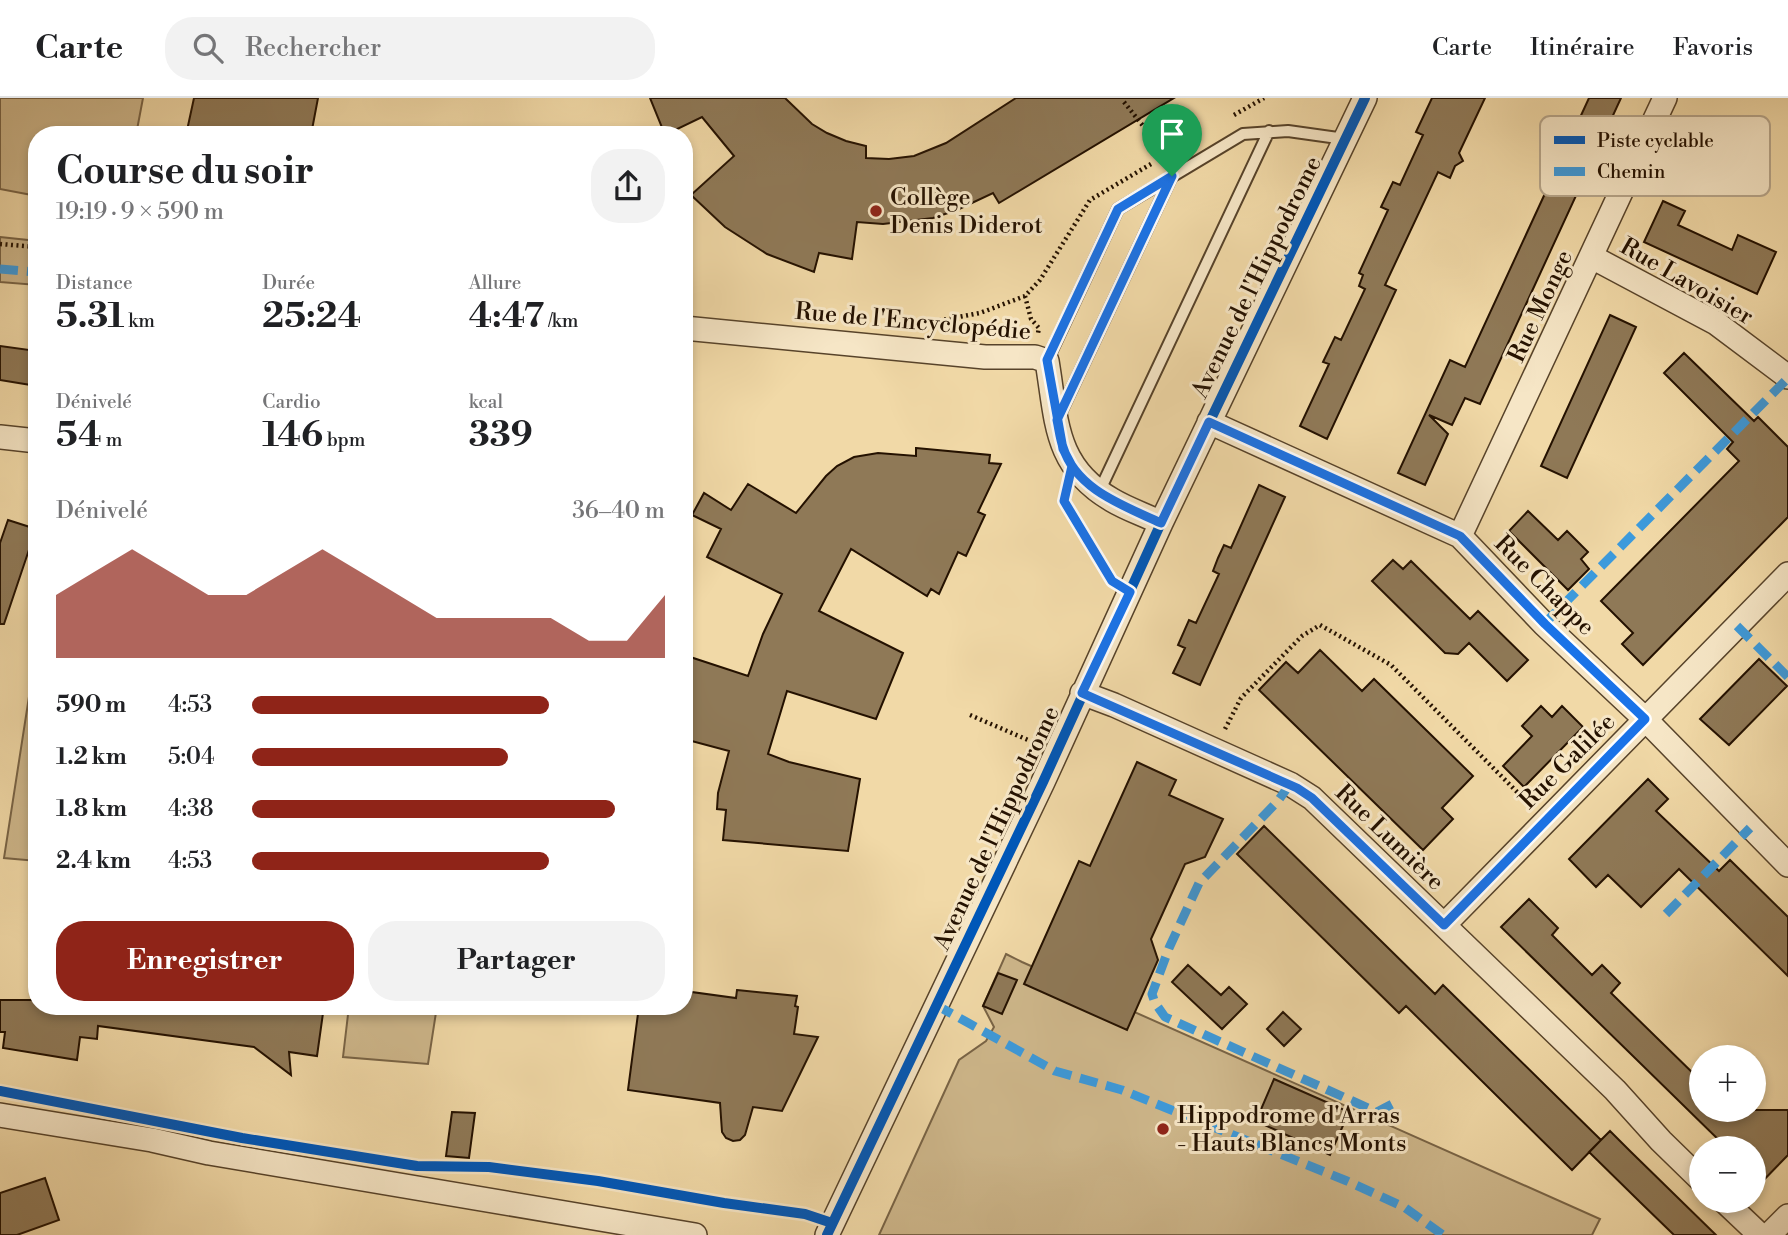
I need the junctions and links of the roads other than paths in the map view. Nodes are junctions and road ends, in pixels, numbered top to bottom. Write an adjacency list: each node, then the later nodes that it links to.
1 (1365, 98): 5 (street, Avenue de l'Hippodrome)
2 (1665, 98): 3 (street, Rue Monge)
3 (1657, 116)
4 (1269, 131): 5 (lane); 6 (lane); 16 (lane)
5 (1345, 139): 13 (street, Avenue de l'Hippodrome)
6 (1172, 176): 10 (lane); 12 (lane)
7 (1620, 196): 8 (street, Rue Monge)
8 (1592, 257): 11 (street, Rue Lavoisier); 18 (street, Rue Monge)
9 (693, 329): 10 (street, Rue de l'Encyclopédie)
10 (1041, 358): 12 (street, Rue de l'Encyclopédie)
11 (1788, 377)
12 (1057, 420): 16 (street, Rue de l'Encyclopédie)
13 (1209, 422): 17 (street, Avenue de l'Hippodrome); 18 (street, Rue Chappe)
14 (0, 437): 15 (street)
15 (28, 440)
16 (1099, 492): 17 (street, Rue de l'Encyclopédie)
17 (1161, 523): 20 (street, Avenue de l'Hippodrome)
18 (1460, 536): 21 (street, Rue Chappe)
19 (1788, 574): 21 (street, Rue Galilée)
20 (1082, 693): 23 (street, Rue Lumière); 29 (street, Avenue de l'Hippodrome)
21 (1645, 719): 22 (street, Rue Chappe); 23 (street, Rue Galilée)
22 (1788, 864)
23 (1444, 925): 25 (street, Rue Lumière)
24 (0, 1115): 28 (street)
25 (1689, 1168)
26 (1736, 1213): 30 (street)
27 (1788, 1216): 31 (street)
28 (695, 1235)
29 (827, 1235)
30 (1759, 1235)
31 (1769, 1235)

